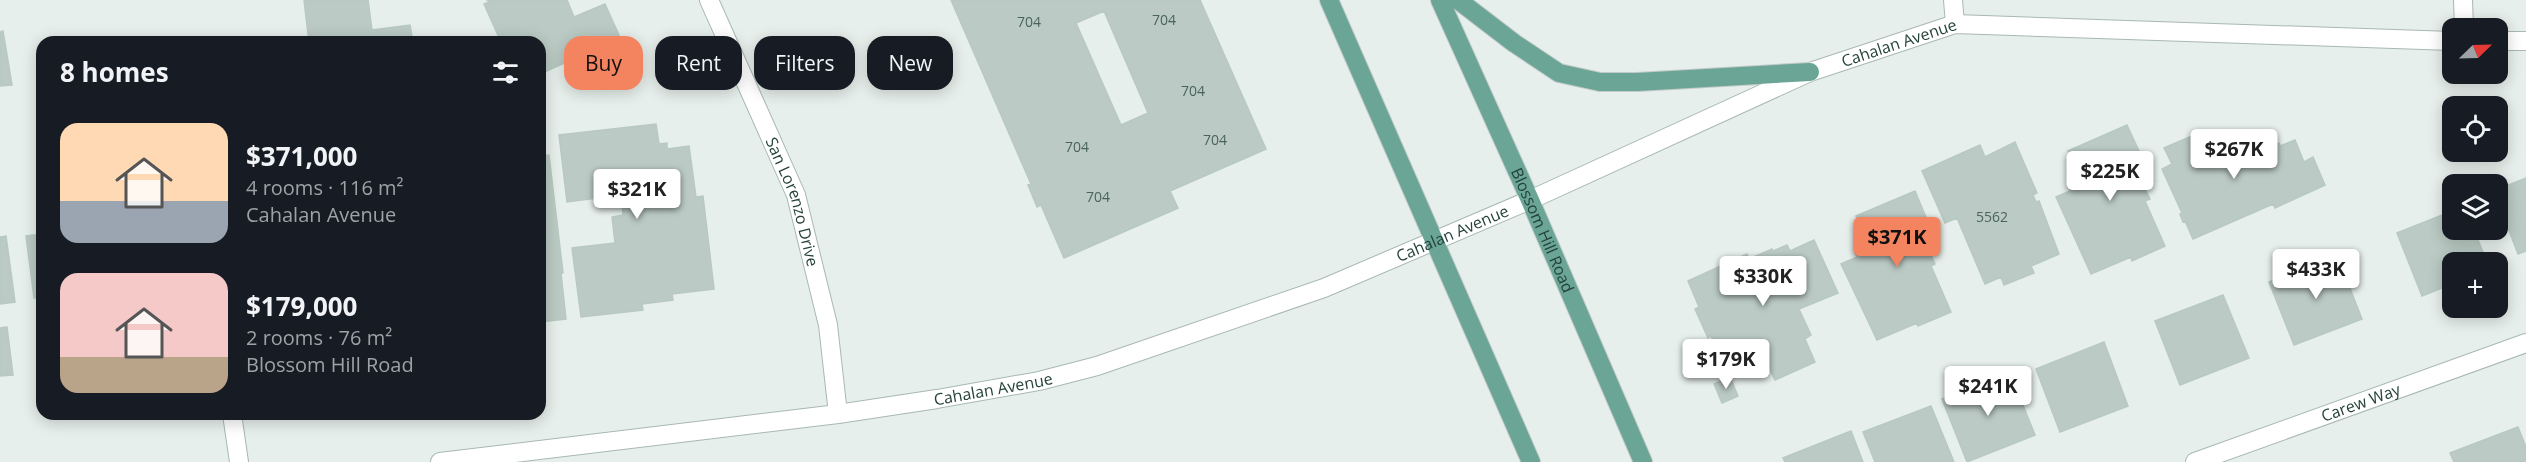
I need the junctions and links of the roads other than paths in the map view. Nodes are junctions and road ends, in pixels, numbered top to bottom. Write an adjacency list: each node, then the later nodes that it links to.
1 (709, 0): 16 (street, San Lorenzo Drive)
2 (1329, 0): 14 (main road)
3 (1440, 0): 13 (main road, Blossom Hill Road)
4 (1458, 0): 12 (main road)
5 (1953, 0): 8 (street)
6 (2463, 0): 7 (street)
7 (2464, 18)
8 (1955, 24): 9 (street, Cahalan Avenue); 12 (street, Cahalan Avenue)
9 (2442, 41)
10 (2508, 41): 11 (street)
11 (2526, 41)
12 (1810, 72): 13 (street, Cahalan Avenue)
13 (1530, 200): 14 (street, Cahalan Avenue); 21 (main road, Blossom Hill Road)
14 (1434, 240): 16 (street, Cahalan Avenue); 20 (main road)
15 (2526, 343): 22 (street, Carew Way)
16 (838, 414): 19 (street, Cahalan Avenue)
17 (233, 420): 18 (street)
18 (239, 462)
19 (440, 462)
20 (1531, 462)
21 (1643, 462)
22 (2195, 462)

